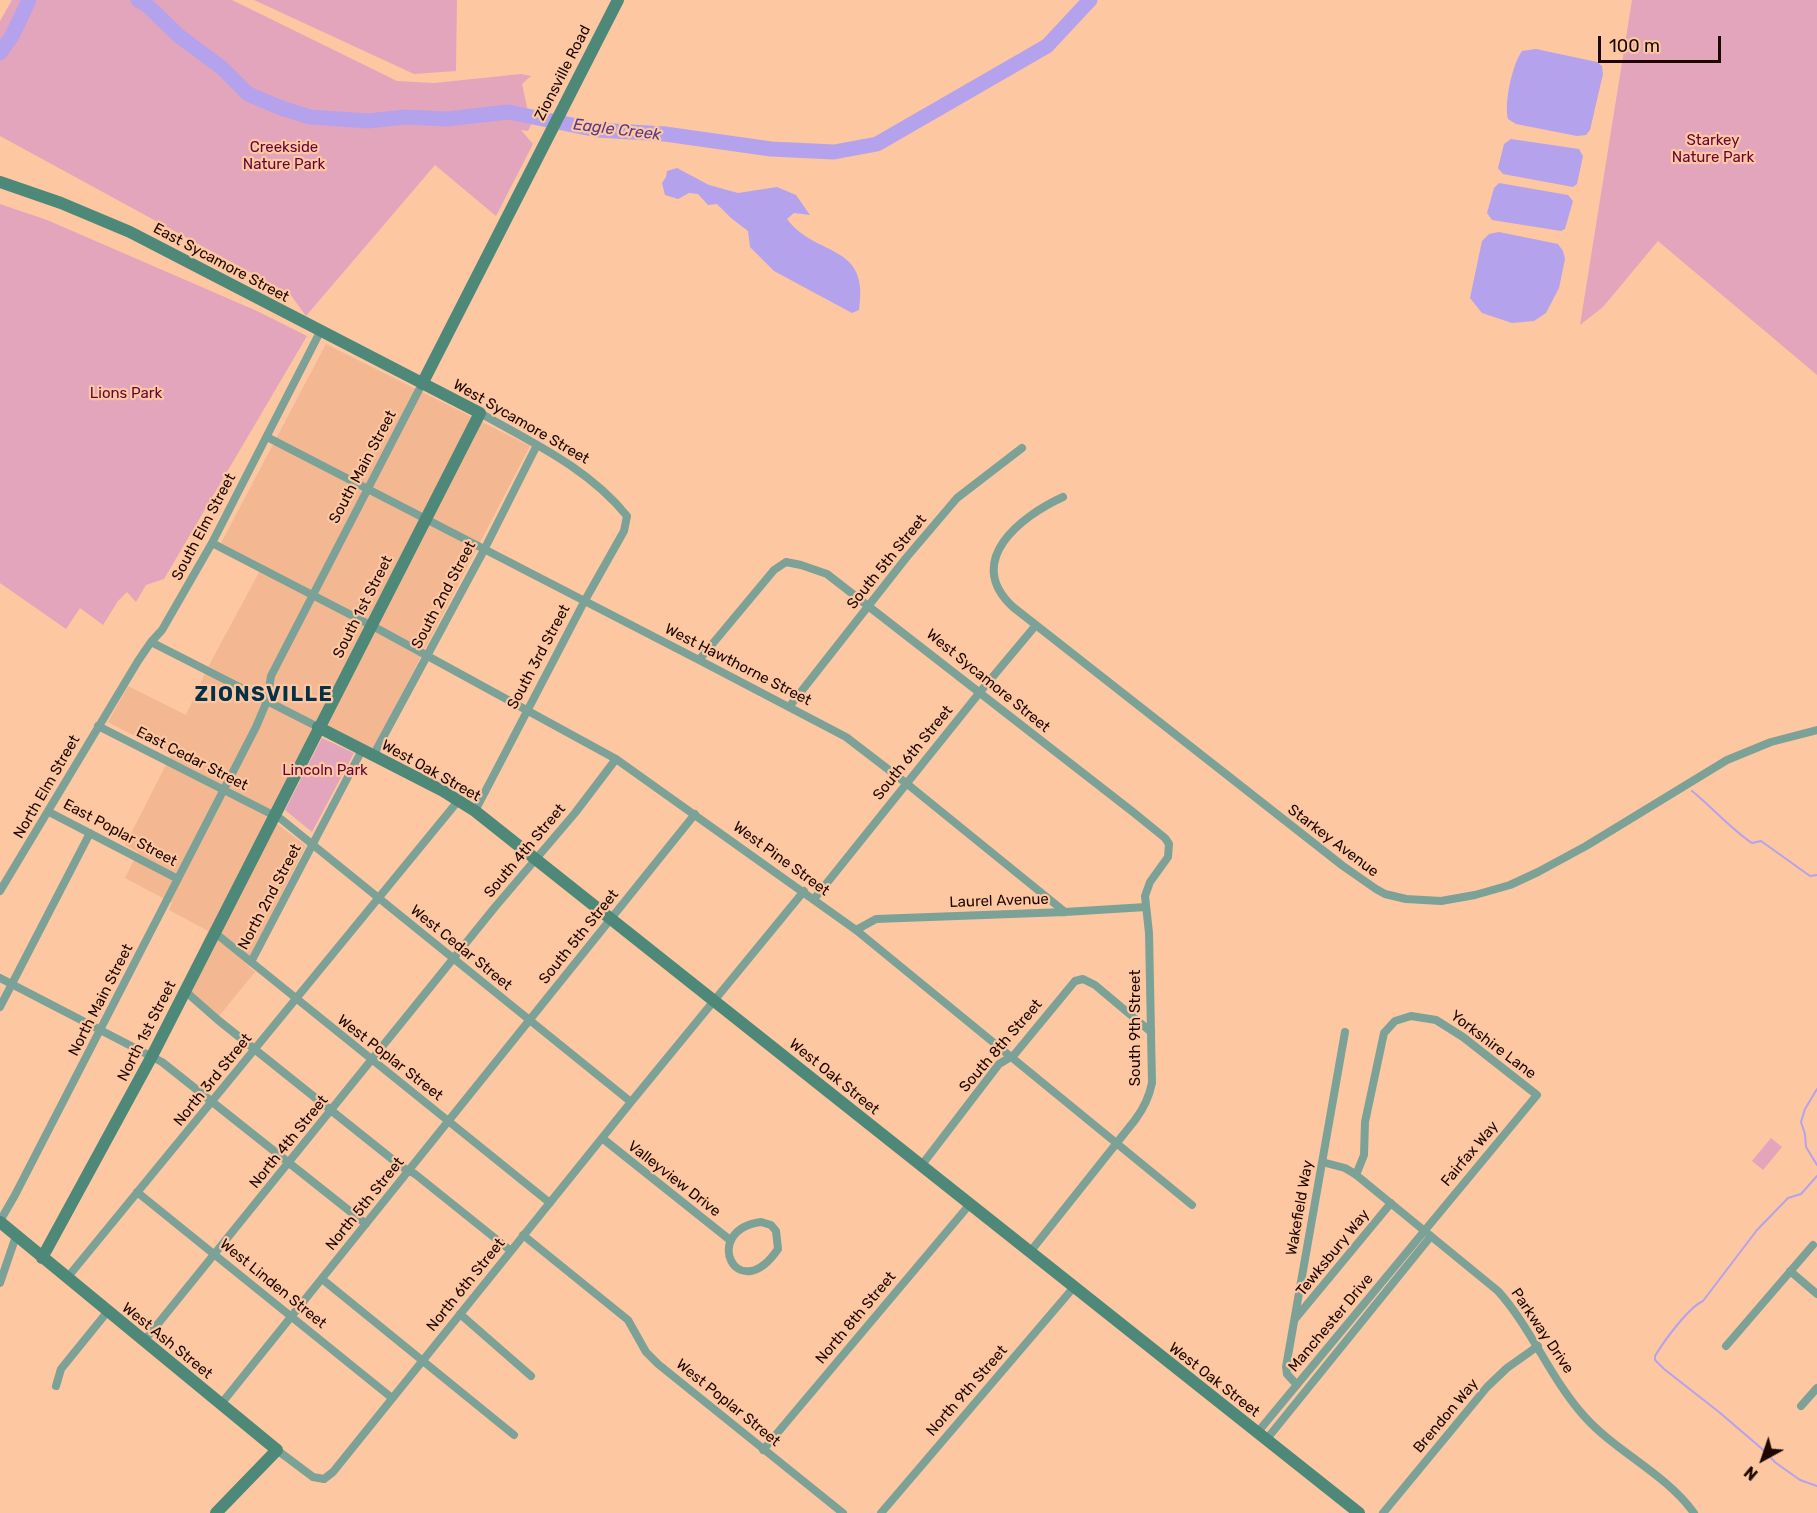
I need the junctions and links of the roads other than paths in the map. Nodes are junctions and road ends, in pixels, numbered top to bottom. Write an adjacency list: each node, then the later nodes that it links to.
1 (618, 0): 2 (main road, Zionsville Road)
2 (536, 159): 5 (main road, South Main Street)
3 (0, 182): 4 (main road, East Sycamore Street)
4 (320, 332): 5 (main road, East Sycamore Street); 7 (street, South Elm Street)
5 (422, 384): 6 (main road, West Sycamore Street); 10 (street, South Main Street)
6 (480, 413): 8 (street, West Sycamore Street); 13 (main road, South 1st Street)
7 (267, 438): 10 (street, West Hawthorne Street); 14 (street, South Elm Street)
8 (537, 445): 12 (street, West Sycamore Street); 15 (street, South 2nd Street)
9 (1022, 448): 18 (street, South 5th Street)
10 (368, 490): 13 (street, West Hawthorne Street); 16 (street, South Main Street)
11 (1063, 496): 20 (street, Starkey Avenue)
12 (627, 516): 17 (street, South 3rd Street)
13 (425, 520): 15 (street, West Hawthorne Street); 19 (main road, South 1st Street)
14 (212, 543): 16 (street, West Pine Street); 21 (street, South Elm Street)
15 (484, 550): 17 (street, West Hawthorne Street); 22 (street, South 2nd Street)
16 (313, 596): 19 (street, West Pine Street); 25 (street, South Main Street)
17 (584, 602): 23 (street, West Hawthorne Street); 27 (street, South 3rd Street)
18 (868, 605): 23 (street, West Sycamore Street); 24 (street, West Sycamore Street); 26 (street, South 5th Street)
19 (371, 625): 22 (street, West Pine Street); 29 (main road, South 1st Street)
20 (1036, 626): 24 (street, South 6th Street); 30 (street, Starkey Avenue)
21 (151, 642): 25 (street, West Oak Street); 28 (street, South Elm Street)
22 (427, 655): 27 (street, West Pine Street); 31 (street, South 2nd Street)
23 (699, 660): 26 (street, West Hawthorne Street)
24 (980, 692): 33 (street, South 6th Street); 48 (street, West Sycamore Street)
25 (267, 701): 29 (street, West Oak Street); 34 (street, South Main Street)
26 (789, 707): 33 (street, West Hawthorne Street)
27 (527, 709): 32 (street, West Pine Street); 36 (street, South 3rd Street)
28 (98, 726): 34 (street, East Cedar Street); 37 (street, North Elm Street)
29 (318, 727): 31 (main road, West Oak Street); 39 (main road, South 1st Street)
30 (1817, 729)
31 (368, 753): 35 (main road, West Oak Street); 41 (street, South 2nd Street)
32 (616, 759): 38 (street, West Pine Street); 42 (street, South 4th Street)
33 (906, 783): 47 (street, South 6th Street); 49 (street, West Hawthorne Street)
34 (224, 791): 39 (street, East Cedar Street); 43 (street, North Main Street)
35 (458, 801): 36 (main road, West Oak Street); 46 (street)
36 (475, 811): 42 (main road, West Oak Street)
37 (49, 812): 40 (street, East Poplar Street); 44 (street, North Elm Street)
38 (695, 814): 45 (street, West Pine Street); 50 (street, South 5th Street)
39 (273, 815): 41 (street, West Cedar Street); 52 (main road, North 1st Street)
40 (90, 833): 43 (street, East Poplar Street); 56 (street)
41 (312, 844): 46 (street, West Cedar Street); 54 (street, North 2nd Street)
42 (535, 859): 50 (main road, West Oak Street); 53 (street, South 4th Street)
43 (177, 879): 62 (street, North Main Street)
44 (0, 891)
45 (804, 891): 47 (street, West Pine Street); 59 (street)
46 (379, 898): 53 (street, West Cedar Street); 58 (street, North 3rd Street)
47 (814, 898): 51 (street, West Pine Street)
48 (1146, 907): 49 (street, Laurel Avenue); 63 (street, South 9th Street)
49 (1065, 912): 51 (street, Laurel Avenue)
50 (611, 920): 59 (main road, West Oak Street); 61 (street, South 5th Street)
51 (856, 930): 67 (street, West Pine Street)
52 (214, 932): 54 (street, West Poplar Street); 57 (main road, North 1st Street)
53 (454, 960): 61 (street, West Cedar Street); 68 (street, North 4th Street)
54 (251, 962): 58 (street, West Poplar Street)
55 (0, 978): 56 (street)
56 (12, 985): 60 (street); 62 (street)
57 (185, 991): 65 (street); 66 (main road, North 1st Street)
58 (296, 1000): 65 (street, North 3rd Street); 68 (street, West Poplar Street)
59 (715, 1001): 71 (street); 78 (main road, West Oak Street)
60 (0, 1007)
61 (530, 1021): 71 (street, West Cedar Street); 73 (street, North 5th Street)
62 (101, 1030): 66 (street); 86 (street, North Main Street)
63 (1151, 1032): 67 (street, South 8th Street); 75 (street, South 9th Street)
64 (1345, 1032): 76 (street, Wakefield Way)
65 (256, 1049): 70 (street, North 3rd Street); 72 (street)
66 (152, 1056): 70 (street); 96 (main road, North 1st Street)
67 (1010, 1058): 75 (street, West Pine Street); 78 (street, South 8th Street)
68 (372, 1061): 72 (street, North 4th Street); 73 (street, West Poplar Street)
69 (1537, 1095): 80 (street, Yorkshire Lane); 88 (street, Fairfax Way)
70 (213, 1102): 77 (street); 81 (street, North 3rd Street)
71 (631, 1102): 74 (street, North 6th Street)
72 (331, 1110): 77 (street, North 4th Street); 79 (street)
73 (448, 1121): 79 (street, North 5th Street); 82 (street, West Poplar Street)
74 (602, 1138): 82 (street, North 6th Street); 91 (street, Valleyview Drive)
75 (1116, 1143): 85 (street, West Pine Street); 94 (street, South 9th Street)
76 (1322, 1162): 80 (street, Parkway Drive); 106 (street, Wakefield Way)
77 (289, 1164): 87 (street); 95 (street, North 4th Street)
78 (921, 1166): 84 (main road, West Oak Street)
79 (409, 1170): 87 (street, North 5th Street); 93 (street)
80 (1356, 1175): 83 (street, Parkway Drive)
81 (137, 1192): 95 (street, West Linden Street); 98 (street, North 3rd Street)
82 (550, 1203): 89 (street, North 6th Street)
83 (1391, 1203): 88 (street, Parkway Drive); 106 (street, Tewksbury Way)
84 (970, 1204): 94 (main road, West Oak Street); 121 (street, North 8th Street)
85 (1192, 1205)
86 (0, 1221): 90 (main road, West Ash Street)
87 (366, 1224): 99 (street, North 5th Street)
88 (1428, 1233): 108 (street, Parkway Drive); 112 (street, Manchester Drive); 119 (street, Manchester Drive)
89 (523, 1235): 93 (street, North 6th Street); 121 (street, West Poplar Street)
90 (16, 1236): 96 (main road, West Ash Street); 100 (street)
91 (730, 1240): 91 (street)
92 (1813, 1245): 97 (street)
93 (511, 1251): 104 (street, North 6th Street)
94 (1030, 1252): 101 (main road, West Oak Street)
95 (214, 1254): 105 (street, West Linden Street); 107 (street, North 4th Street)
96 (42, 1258): 98 (main road, West Ash Street)
97 (1790, 1271): 102 (street); 109 (street)
98 (67, 1278): 103 (main road, West Ash Street)
99 (322, 1279): 105 (street, North 5th Street); 110 (street)
100 (0, 1283)
101 (1074, 1287): 119 (main road, West Oak Street); 125 (street, North 9th Street)
102 (1817, 1294)
103 (108, 1311): 107 (main road, West Ash Street); 113 (street)
104 (460, 1314): 110 (street, North 6th Street); 111 (street)
105 (292, 1317): 115 (street, West Linden Street); 116 (street, North 5th Street)
106 (1295, 1319): 112 (street, Wakefield Way)
107 (144, 1341): 116 (main road, West Ash Street)
108 (1538, 1346): 127 (street, Brendon Way); 128 (street, Parkway Drive)
109 (1726, 1346)
110 (422, 1360): 115 (street, North 6th Street); 118 (street)
111 (531, 1377)
112 (1297, 1385): 119 (street, Manchester Drive)
113 (56, 1386)
114 (1817, 1388): 117 (street)
115 (392, 1398): 122 (street, North 6th Street)
116 (221, 1404): 120 (main road, West Ash Street)
117 (1801, 1406)
118 (514, 1435)
119 (1262, 1436): 126 (main road, West Oak Street)
120 (277, 1450): 122 (street, West Ash Street); 123 (main road)
121 (763, 1450): 124 (street, West Poplar Street)
122 (318, 1479)
123 (216, 1513)
124 (843, 1513)
125 (881, 1513)
126 (1359, 1513)
127 (1383, 1513)
128 (1694, 1513)

